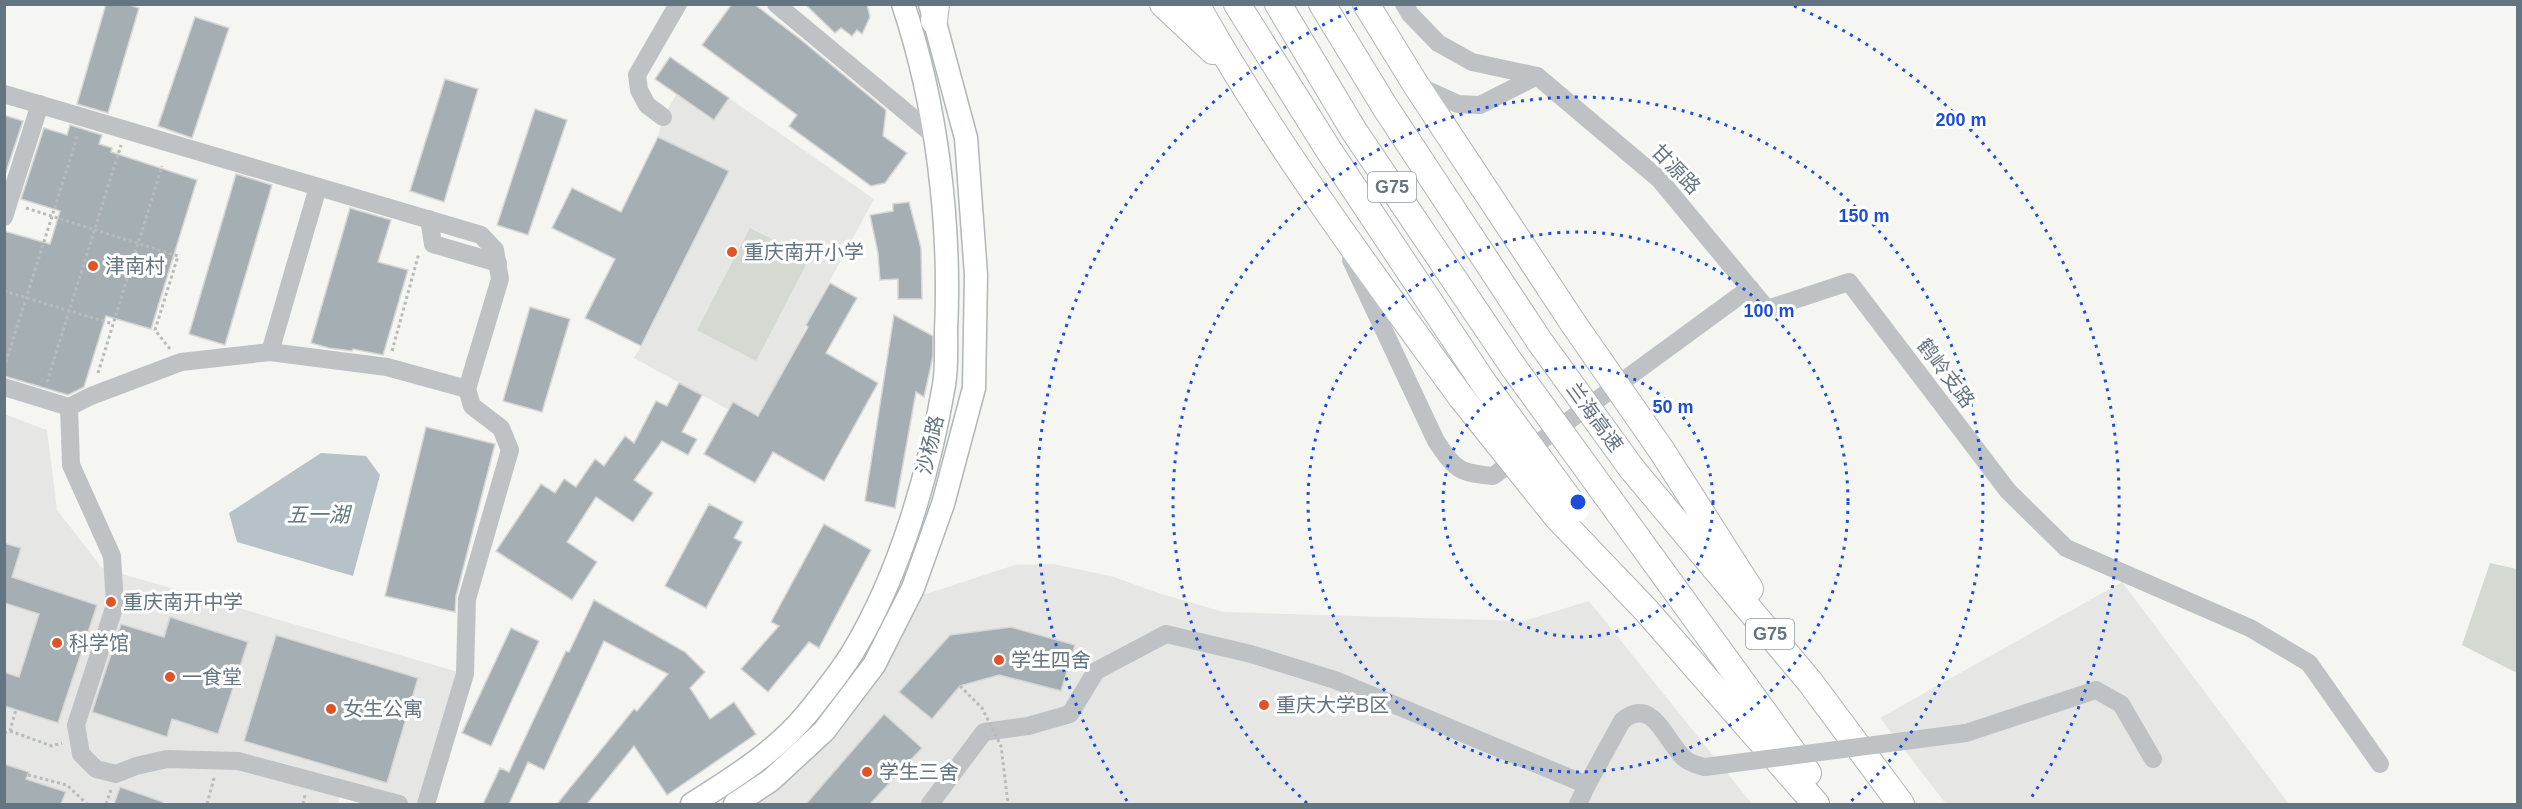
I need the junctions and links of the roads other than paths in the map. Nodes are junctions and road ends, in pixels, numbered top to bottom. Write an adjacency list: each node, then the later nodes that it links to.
1 (678, 4): 17 (street)
2 (776, 4): 18 (street)
3 (903, 4): 18 (main road, 沙杨路)
4 (1163, 4): 12 (highway)
5 (1196, 4): 12 (highway)
6 (1237, 4): 28 (highway, bridge)
7 (1278, 4): 40 (highway, 兰海高速 / G75, bridge)
8 (1322, 4): 29 (highway, 兰海高速 / G75, bridge)
9 (1366, 4): 14 (highway)
10 (1404, 4): 13 (street)
11 (933, 10): 36 (main road, 沙杨路)
12 (1231, 68): 21 (highway)
13 (1538, 76): 14 (street); 23 (street, 甘源路)
14 (1416, 85): 29 (highway, bridge)
15 (4, 94): 16 (street)
16 (40, 104): 19 (street); 20 (street)
17 (663, 117)
18 (936, 137): 35 (main road, 沙杨路)
19 (318, 186): 24 (street); 26 (street)
20 (7, 210)
21 (1333, 220): 23 (street); 28 (highway, bridge)
22 (1849, 282): 23 (street, 甘源路); 31 (street, 鹤岭支路)
23 (1750, 288)
24 (270, 352): 26 (street); 27 (street)
25 (4, 387): 27 (street)
26 (467, 389): 34 (street)
27 (69, 407): 33 (street)
28 (1566, 513): 39 (highway)
29 (1810, 682): 41 (highway, 兰海高速 / G75)
30 (2153, 759): 32 (street, bridge)
31 (2380, 764)
32 (1587, 785): 37 (street); 38 (street)
33 (399, 804)
34 (426, 804)
35 (692, 804)
36 (735, 804)
37 (930, 804)
38 (1578, 804)
39 (1816, 804)
40 (1831, 804)
41 (1901, 804)

